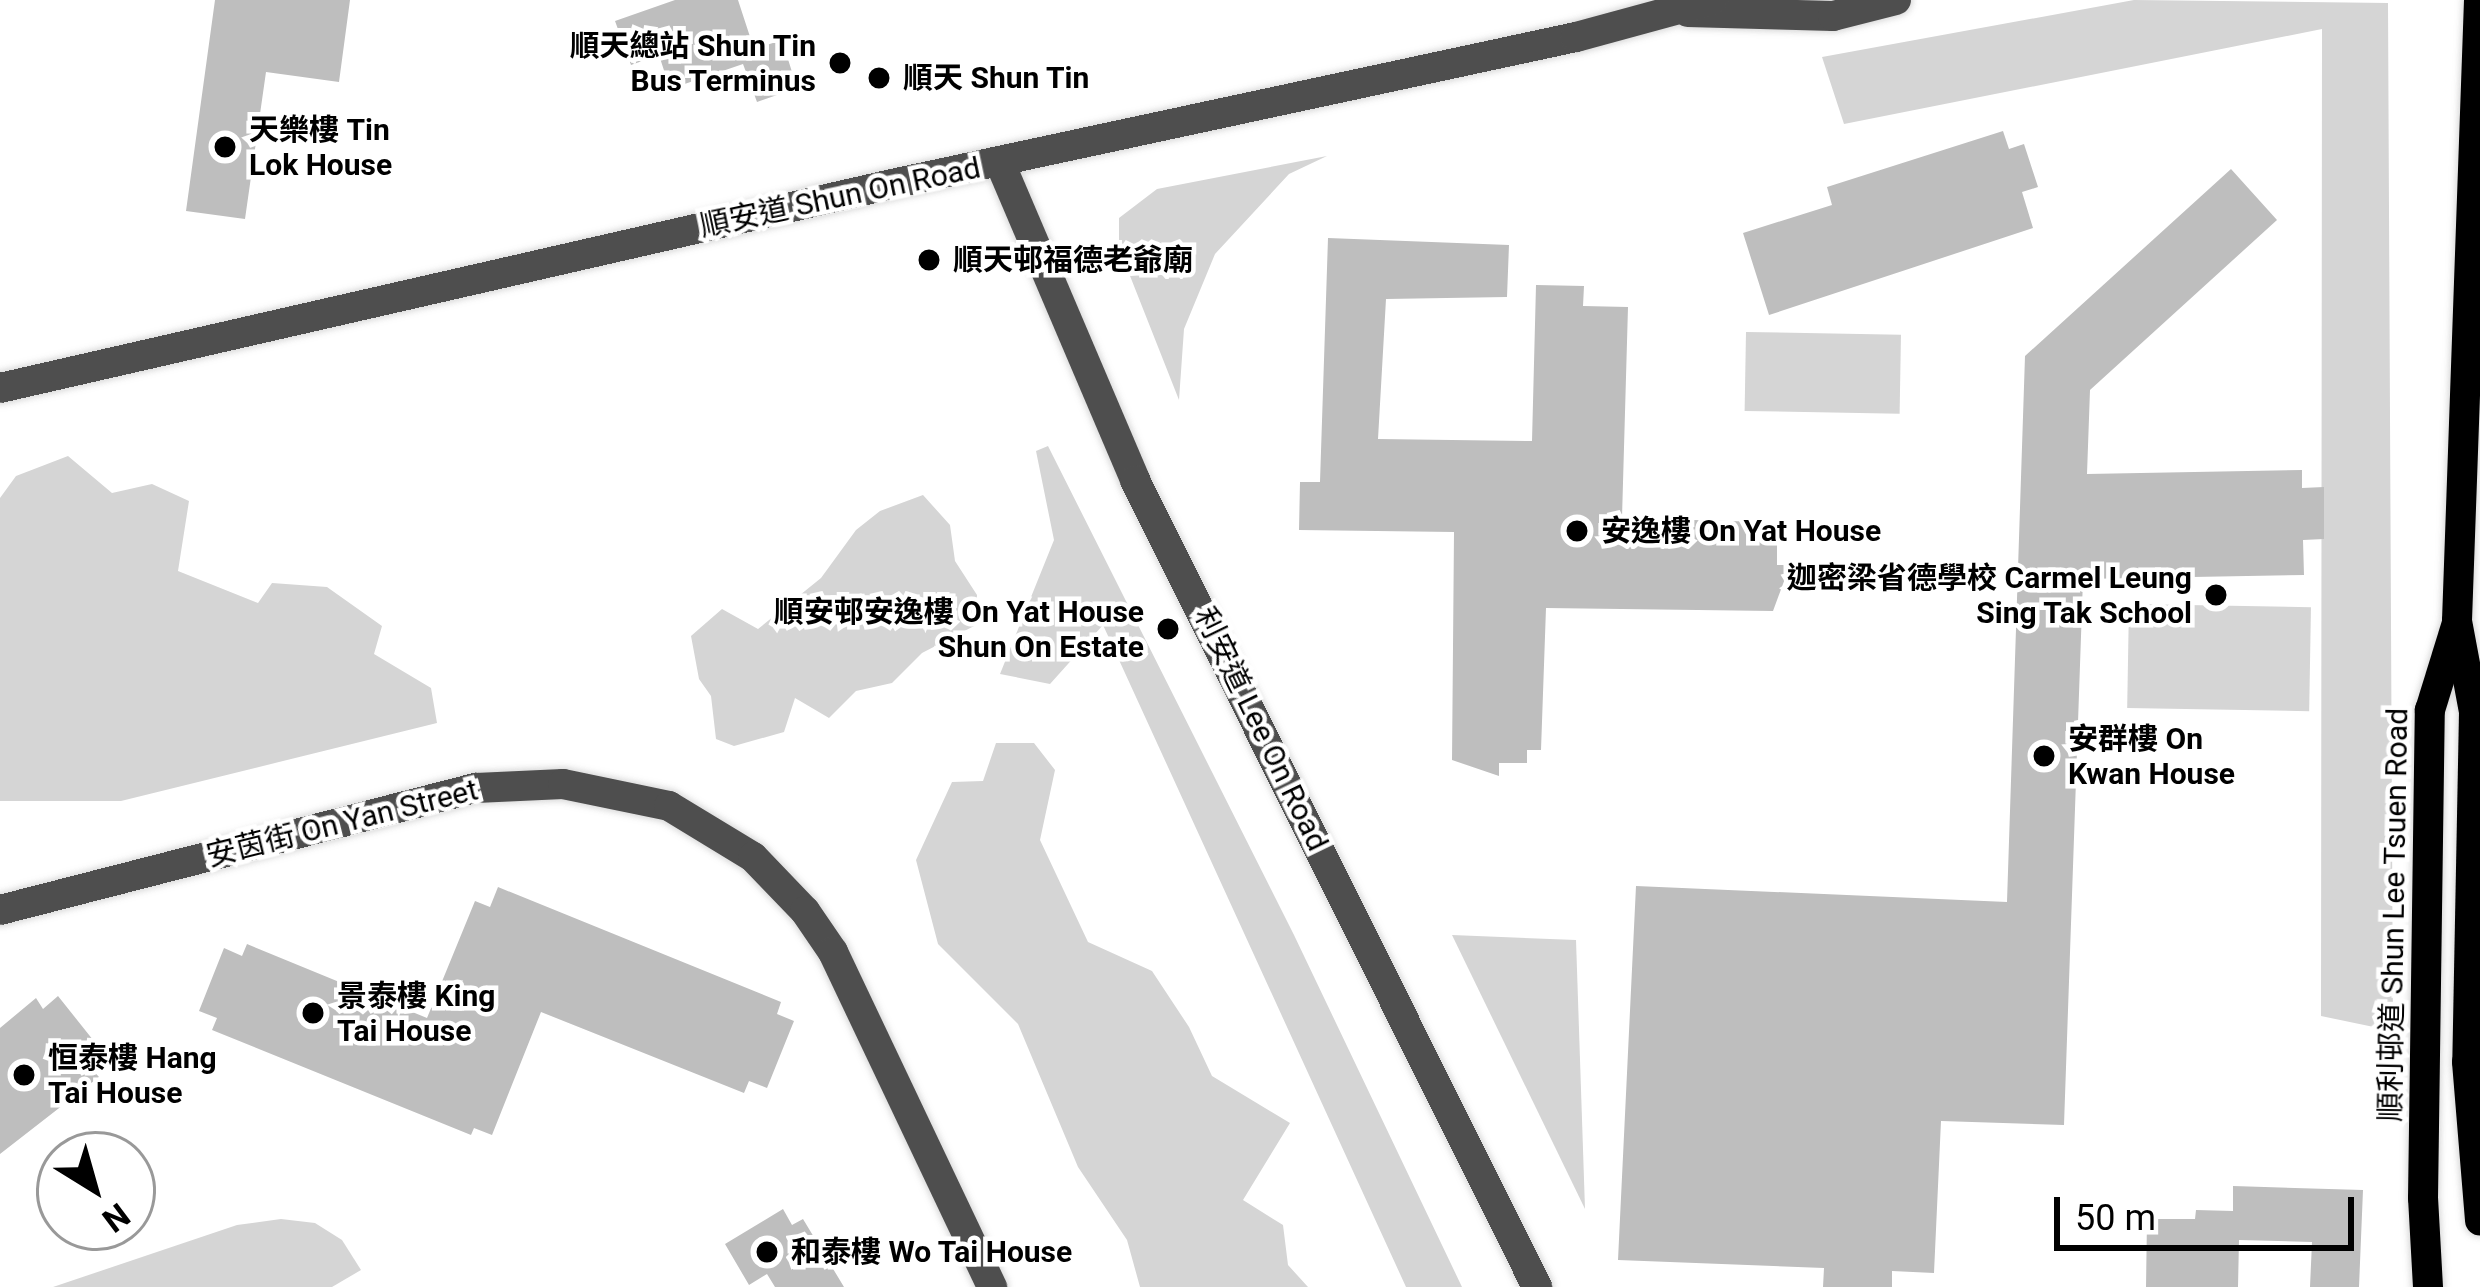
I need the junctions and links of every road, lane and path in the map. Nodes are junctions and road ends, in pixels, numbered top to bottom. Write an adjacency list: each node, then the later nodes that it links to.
1 (1712, 0): 4 (street, 順安道 Shun On Road)
2 (1896, 0): 4 (street, 順安道 Shun On Road)
3 (2479, 0): 7 (main road, 順利邨道 Shun Lee Tsuen Road)
4 (1681, 12): 5 (street, 順安道 Shun On Road)
5 (1000, 163): 6 (street, 順安道 Shun On Road); 11 (street, 利安道 Lee On Road)
6 (0, 388)
7 (2458, 621): 9 (main road, 順利邨道 Shun Lee Tsuen Road); 12 (main road, 順利邨道 Shun Lee Tsuen Road)
8 (0, 910): 10 (street, 安茵街 On Yan Street)
9 (2480, 1220)
10 (992, 1287)
11 (1537, 1287)
12 (2428, 1287)

